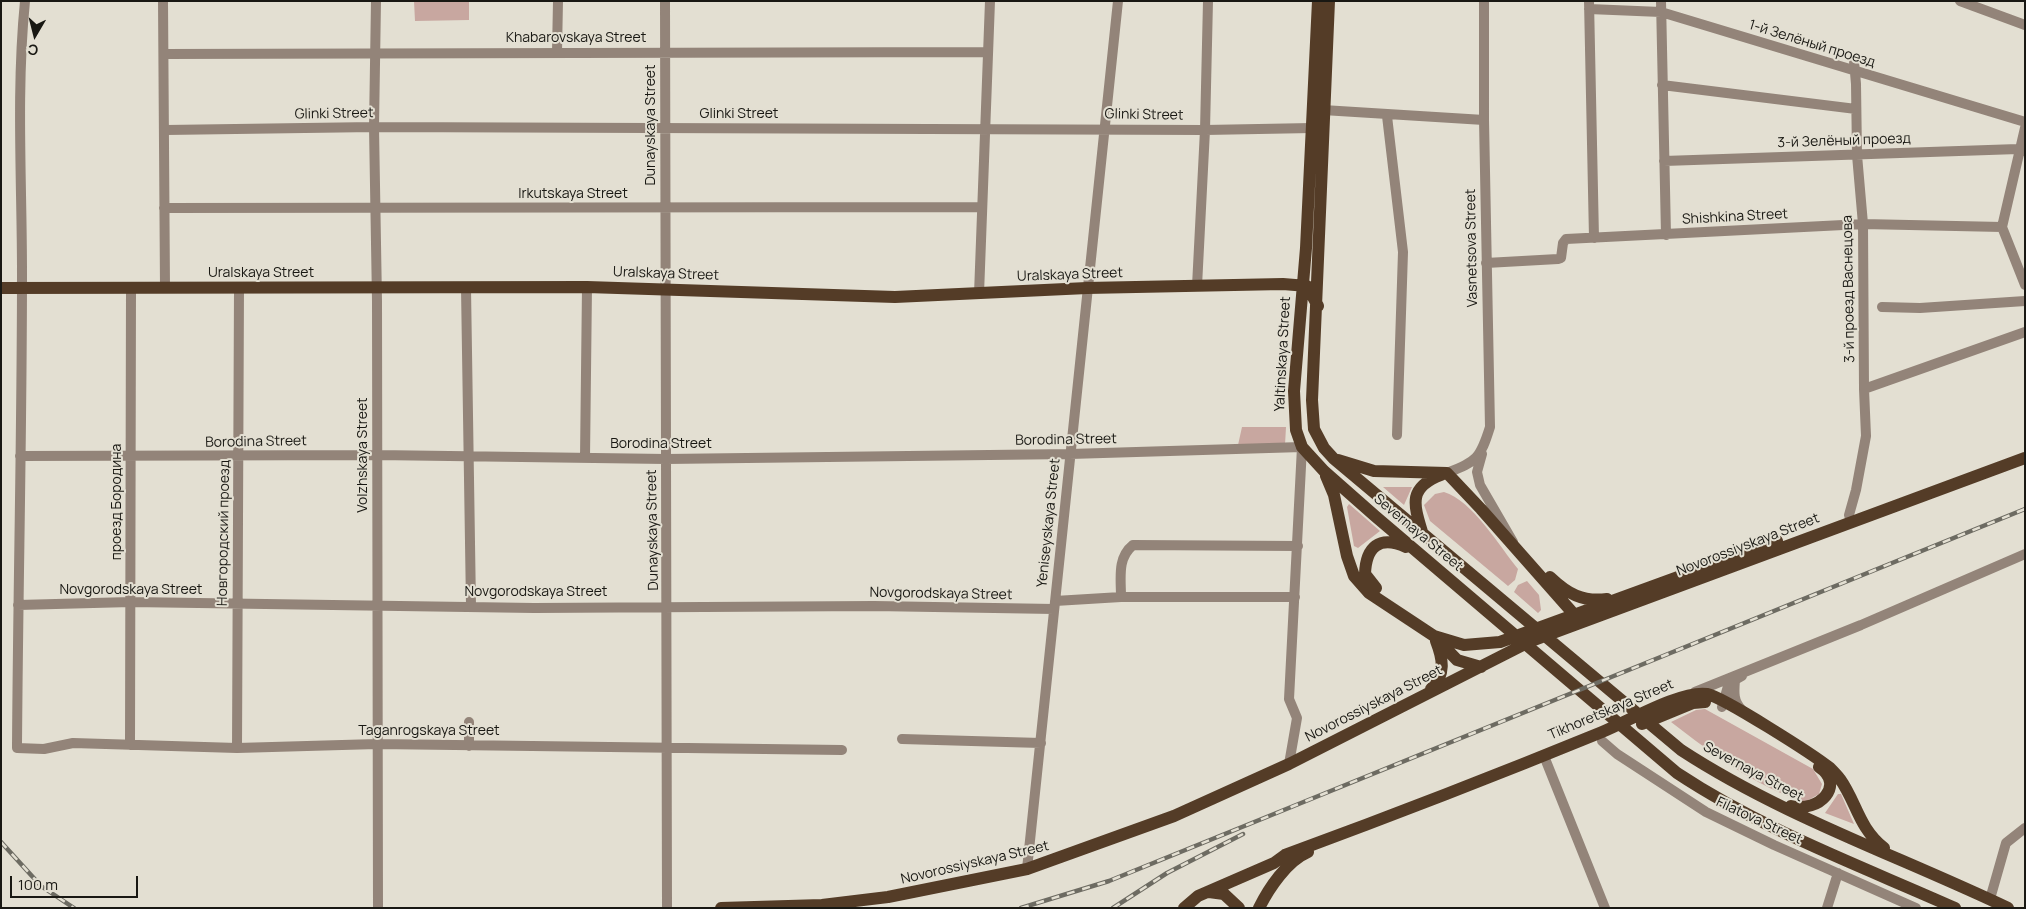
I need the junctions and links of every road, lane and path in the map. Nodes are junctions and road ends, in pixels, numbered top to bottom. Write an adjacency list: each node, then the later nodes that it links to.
1 (25, 1): 54 (street)
2 (163, 1): 21 (street)
3 (376, 1): 20 (street, Volzhskaya Street)
4 (558, 1): 17 (street)
5 (665, 1): 18 (street, Dunayskaya Street)
6 (990, 1): 19 (street)
7 (1118, 1): 32 (street, Yeniseyskaya Street)
8 (1208, 1): 36 (street)
9 (1318, 1): 33 (main road, Yaltinskaya Street)
10 (1329, 1): 25 (main road)
11 (1484, 1): 27 (street, Vasnetsova Street)
12 (1662, 1): 15 (street)
13 (1960, 1): 16 (street)
14 (1589, 5): 15 (street, 1-й Зелёный проезд); 47 (street)
15 (1660, 12): 22 (street, 1-й Зелёный проезд); 23 (street)
16 (2025, 24)
17 (557, 52): 18 (street, Khabarovskaya Street); 20 (street, Khabarovskaya Street)
18 (665, 52): 19 (street, Khabarovskaya Street); 30 (street, Dunayskaya Street)
19 (988, 52): 31 (street)
20 (376, 53): 21 (street, Khabarovskaya Street); 29 (street, Volzhskaya Street)
21 (164, 54): 35 (street)
22 (1855, 66): 24 (street, 3-й проезд Васнецова); 28 (street, 1-й Зелёный проезд)
23 (1662, 85): 24 (street); 39 (street)
24 (1856, 109): 38 (street, 3-й проезд Васнецова)
25 (1323, 110): 26 (street); 64 (main road)
26 (1387, 116): 27 (street); 68 (street)
27 (1484, 120): 48 (street, Vasnetsova Street)
28 (2025, 122)
29 (374, 127): 30 (street, Glinki Street); 35 (street, Glinki Street); 42 (street, Volzhskaya Street)
30 (665, 127): 31 (street, Glinki Street); 43 (street, Dunayskaya Street)
31 (985, 128): 32 (street, Glinki Street); 40 (street)
32 (1104, 128): 36 (street, Glinki Street); 60 (street, Yeniseyskaya Street)
33 (1312, 128): 36 (street, Glinki Street); 49 (main road, Yaltinskaya Street)
34 (2025, 128): 37 (street)
35 (166, 130): 41 (street)
36 (1205, 130): 51 (street)
37 (2022, 150): 38 (street, 3-й Зелёный проезд); 45 (street)
38 (1856, 154): 39 (street, 3-й Зелёный проезд); 44 (street, 3-й проезд Васнецова)
39 (1664, 161): 46 (street)
40 (982, 207): 43 (street, Irkutskaya Street); 62 (street)
41 (164, 208): 42 (street, Irkutskaya Street); 56 (street)
42 (375, 208): 43 (street, Irkutskaya Street); 58 (street, Volzhskaya Street)
43 (665, 208): 61 (street, Dunayskaya Street)
44 (1863, 224): 45 (street, Shishkina Street); 46 (street, Shishkina Street); 67 (street, 3-й проезд Васнецова)
45 (2002, 226): 50 (street)
46 (1666, 235): 47 (street, Shishkina Street)
47 (1594, 238): 48 (street, Shishkina Street)
48 (1486, 263): 70 (street, Vasnetsova Street)
49 (1301, 285): 51 (main road, Uralskaya Street); 64 (main road); 69 (main road, Yaltinskaya Street)
50 (2025, 285)
51 (1197, 286): 60 (main road, Uralskaya Street)
52 (587, 287): 59 (main road, Uralskaya Street); 61 (main road, Uralskaya Street); 78 (street)
53 (1, 288): 54 (main road, Uralskaya Street)
54 (21, 288): 55 (main road, Uralskaya Street); 74 (street)
55 (131, 288): 56 (main road, Uralskaya Street); 77 (street, проезд Бородина)
56 (165, 288): 57 (main road, Uralskaya Street)
57 (239, 288): 58 (main road, Uralskaya Street); 75 (street, Новгородский проезд)
58 (376, 288): 59 (main road, Uralskaya Street); 73 (street, Volzhskaya Street)
59 (466, 288): 76 (street)
60 (1087, 288): 62 (main road, Uralskaya Street); 72 (street, Yeniseyskaya Street)
61 (666, 289): 62 (main road, Uralskaya Street); 80 (street, Dunayskaya Street)
62 (979, 294)
63 (2025, 301): 65 (street)
64 (1318, 306): 81 (main road, Severnaya Street)
65 (1882, 307)
66 (2025, 332): 67 (street)
67 (1864, 389): 84 (street, 3-й проезд Васнецова)
68 (1397, 435)
69 (1302, 447): 72 (street, Borodina Street); 82 (main road, Severnaya Street); 86 (street, Yaltinskaya Street)
70 (1483, 448): 83 (street, Vasnetsova Street); 87 (street)
71 (2025, 449): 84 (main road, Novorossiyskaya Street)
72 (1070, 454): 80 (street, Borodina Street); 97 (street, Yeniseyskaya Street)
73 (377, 455): 75 (street, Borodina Street); 76 (street, Borodina Street); 98 (street, Volzhskaya Street)
74 (20, 456): 77 (street, Borodina Street); 96 (street)
75 (239, 456): 77 (street, Borodina Street); 95 (street, Новгородский проезд)
76 (468, 456): 78 (street, Borodina Street); 99 (street)
77 (131, 457): 94 (street, проезд Бородина)
78 (584, 458): 80 (street, Borodina Street)
79 (2025, 458): 84 (main road, Novorossiyskaya Street)
80 (666, 459): 100 (street, Dunayskaya Street)
81 (1334, 459): 83 (main road, Severnaya Street); 85 (main road, Severnaya Street)
82 (1324, 471): 88 (main road, Severnaya Street); 102 (main road, Severnaya Street)
83 (1446, 473): 85 (main road, Severnaya Street); 87 (main road)
84 (1850, 518): 93 (main road, Novorossiyskaya Street); 101 (main road, Novorossiyskaya Street)
85 (1423, 535): 124 (main road, Severnaya Street)
86 (1298, 546): 91 (street); 92 (street, Yaltinskaya Street)
87 (1515, 547): 90 (main road)
88 (1417, 552): 102 (main road); 140 (main road, Severnaya Street)
89 (2025, 554): 106 (street, Tikhoretskaya Street)
90 (1532, 567): 93 (main road); 101 (main road)
91 (1121, 597): 92 (street, Novgorodskaya Street); 97 (street, Novgorodskaya Street)
92 (1295, 597): 123 (street, Yaltinskaya Street)
93 (1624, 598): 101 (main road, Novorossiyskaya Street)
94 (131, 602): 95 (street, Novgorodskaya Street); 96 (street, Novgorodskaya Street); 117 (street, проезд Бородина)
95 (236, 603): 98 (street, Novgorodskaya Street); 120 (street, Новгородский проезд)
96 (18, 605): 117 (street, Taganrogskaya Street)
97 (1055, 605): 100 (street, Novgorodskaya Street); 115 (street, Yeniseyskaya Street)
98 (378, 606): 99 (street, Novgorodskaya Street); 116 (street, Volzhskaya Street)
99 (471, 606): 100 (street, Novgorodskaya Street)
100 (667, 607): 119 (street, Dunayskaya Street)
101 (1578, 619): 103 (main road, Novorossiyskaya Street); 105 (main road, Novorossiyskaya Street)
102 (1412, 620): 104 (main road, Severnaya Street)
103 (1533, 631): 104 (main road, Severnaya Street)
104 (1434, 636): 105 (main road, Severnaya Street); 108 (main road)
105 (1481, 667): 108 (main road, Novorossiyskaya Street)
106 (1732, 680): 107 (street); 109 (street, Tikhoretskaya Street); 110 (street); 111 (street)
107 (1708, 694): 109 (main road); 110 (main road)
108 (1424, 695): 123 (main road, Novorossiyskaya Street)
109 (1687, 700): 110 (main road); 114 (main road, Tikhoretskaya Street); 129 (main road, Tikhoretskaya Street)
110 (1723, 704): 111 (main road); 124 (main road)
111 (1750, 717): 126 (main road)
112 (469, 722): 118 (street)
113 (902, 739): 115 (street)
114 (1602, 741): 122 (main road, Tikhoretskaya Street); 128 (street, Filatova Street)
115 (1041, 743): 127 (street, Yeniseyskaya Street)
116 (377, 744): 118 (street, Taganrogskaya Street); 120 (street, Taganrogskaya Street); 131 (street, Volzhskaya Street)
117 (130, 745): 120 (street, Taganrogskaya Street)
118 (469, 746): 119 (street, Taganrogskaya Street)
119 (666, 746): 121 (street, Taganrogskaya Street); 132 (street, Dunayskaya Street)
120 (238, 748)
121 (842, 750)
122 (1546, 761): 136 (main road, Tikhoretskaya Street); 137 (street)
123 (1290, 764): 127 (main road, Novorossiyskaya Street)
124 (1774, 802): 126 (main road, Severnaya Street)
125 (2025, 828): 130 (street)
126 (1898, 858): 130 (main road, Severnaya Street)
127 (1027, 870): 133 (main road, Novorossiyskaya Street)
128 (1838, 873): 138 (street); 139 (street, Filatova Street)
129 (1208, 892): 134 (main road, Tikhoretskaya Street); 135 (main road)
130 (1990, 899): 141 (main road, Severnaya Street)
131 (378, 908)
132 (667, 908)
133 (721, 908)
134 (1184, 908)
135 (1239, 908)
136 (1259, 908)
137 (1606, 908)
138 (1827, 908)
139 (1916, 908)
140 (1955, 908)
141 (2008, 908)

